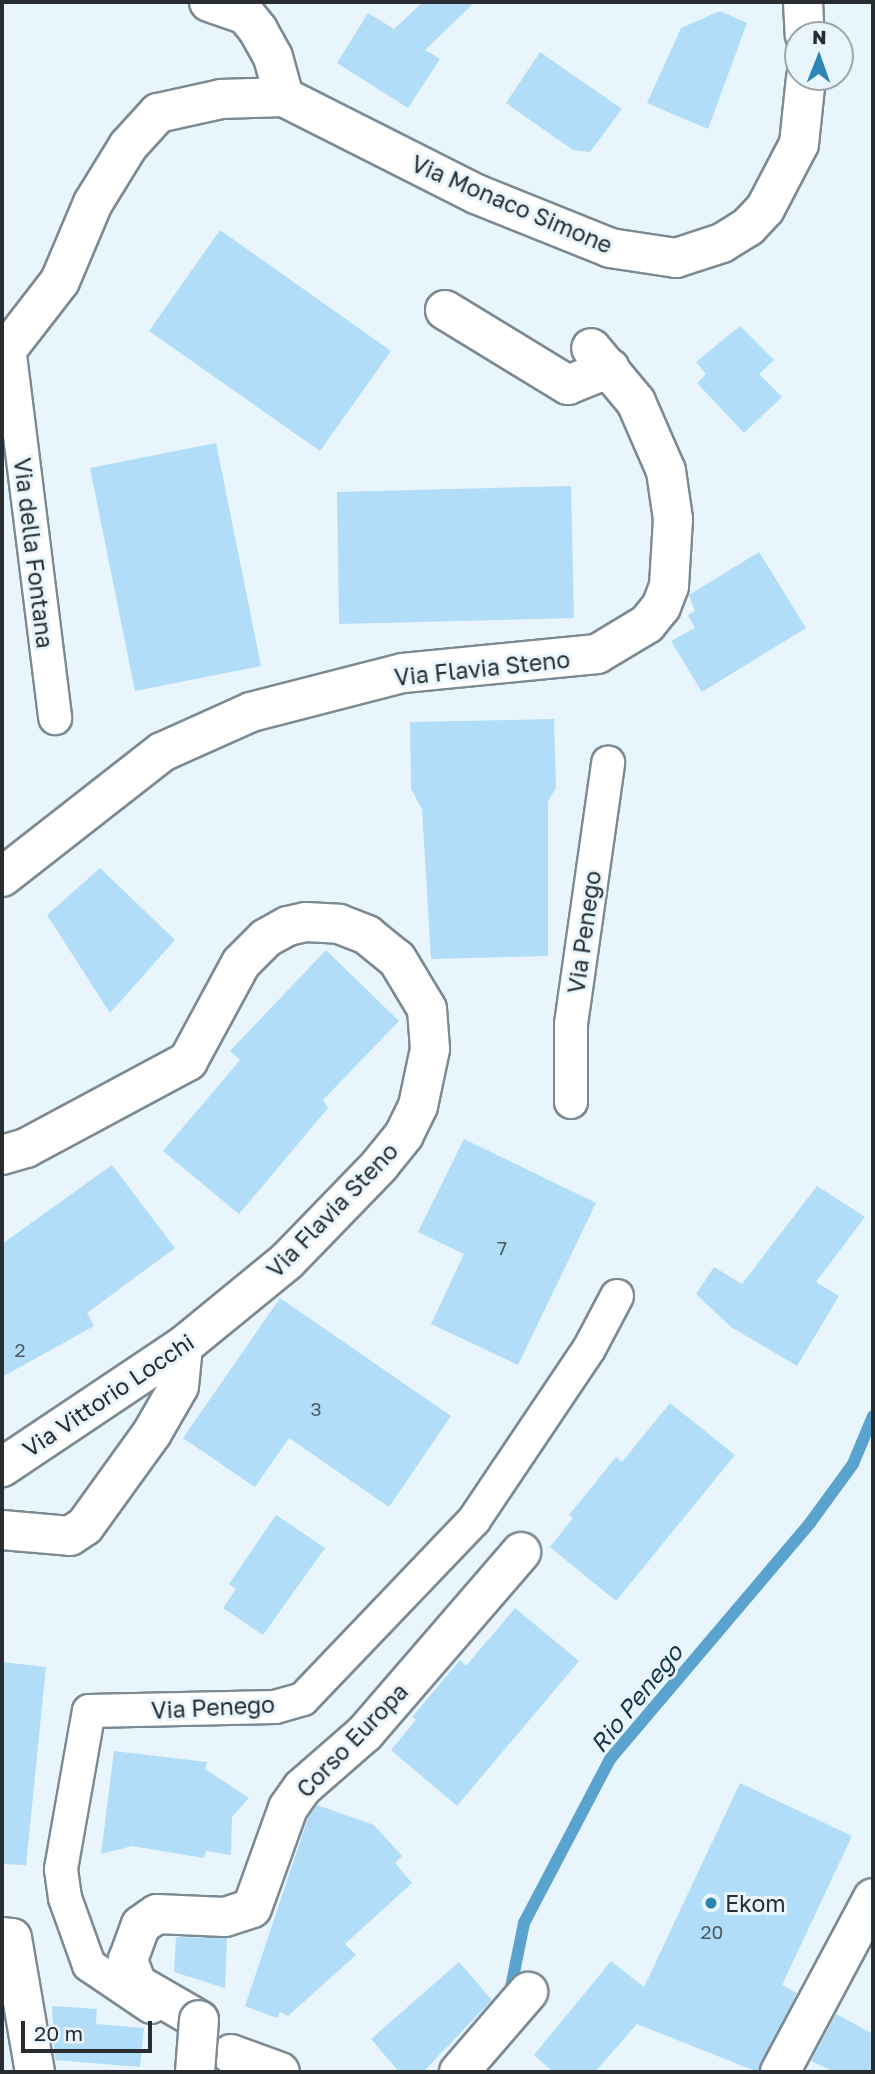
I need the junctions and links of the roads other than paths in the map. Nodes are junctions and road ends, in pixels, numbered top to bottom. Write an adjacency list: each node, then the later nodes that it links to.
1 (209, 2): 5 (street)
2 (803, 2): 3 (street)
3 (804, 21)
4 (805, 91): 5 (street, Via Monaco Simone)
5 (284, 97): 7 (street, Via Monaco Simone)
6 (445, 310): 10 (street, Via Flavia Steno)
7 (5, 348): 8 (street, Via della Fontana)
8 (55, 718)
9 (608, 763): 11 (street, Via Penego)
10 (2, 877)
11 (571, 1102)
12 (2, 1156): 14 (street, Via Flavia Steno)
13 (617, 1296): 22 (street, Via Penego)
14 (212, 1322): 15 (street, Via Vittorio Locchi)
15 (183, 1346): 16 (street, Via Vittorio Locchi); 17 (street)
16 (2, 1466)
17 (2, 1530)
18 (521, 1552): 24 (street, Corso Europa, bridge)
19 (873, 1898): 27 (street)
20 (2, 1937): 23 (street)
21 (528, 1993): 26 (street)
22 (231, 2054): 25 (street, Via Penego)
23 (35, 2072)
24 (195, 2072)
25 (280, 2072)
26 (459, 2072)
27 (780, 2072)

